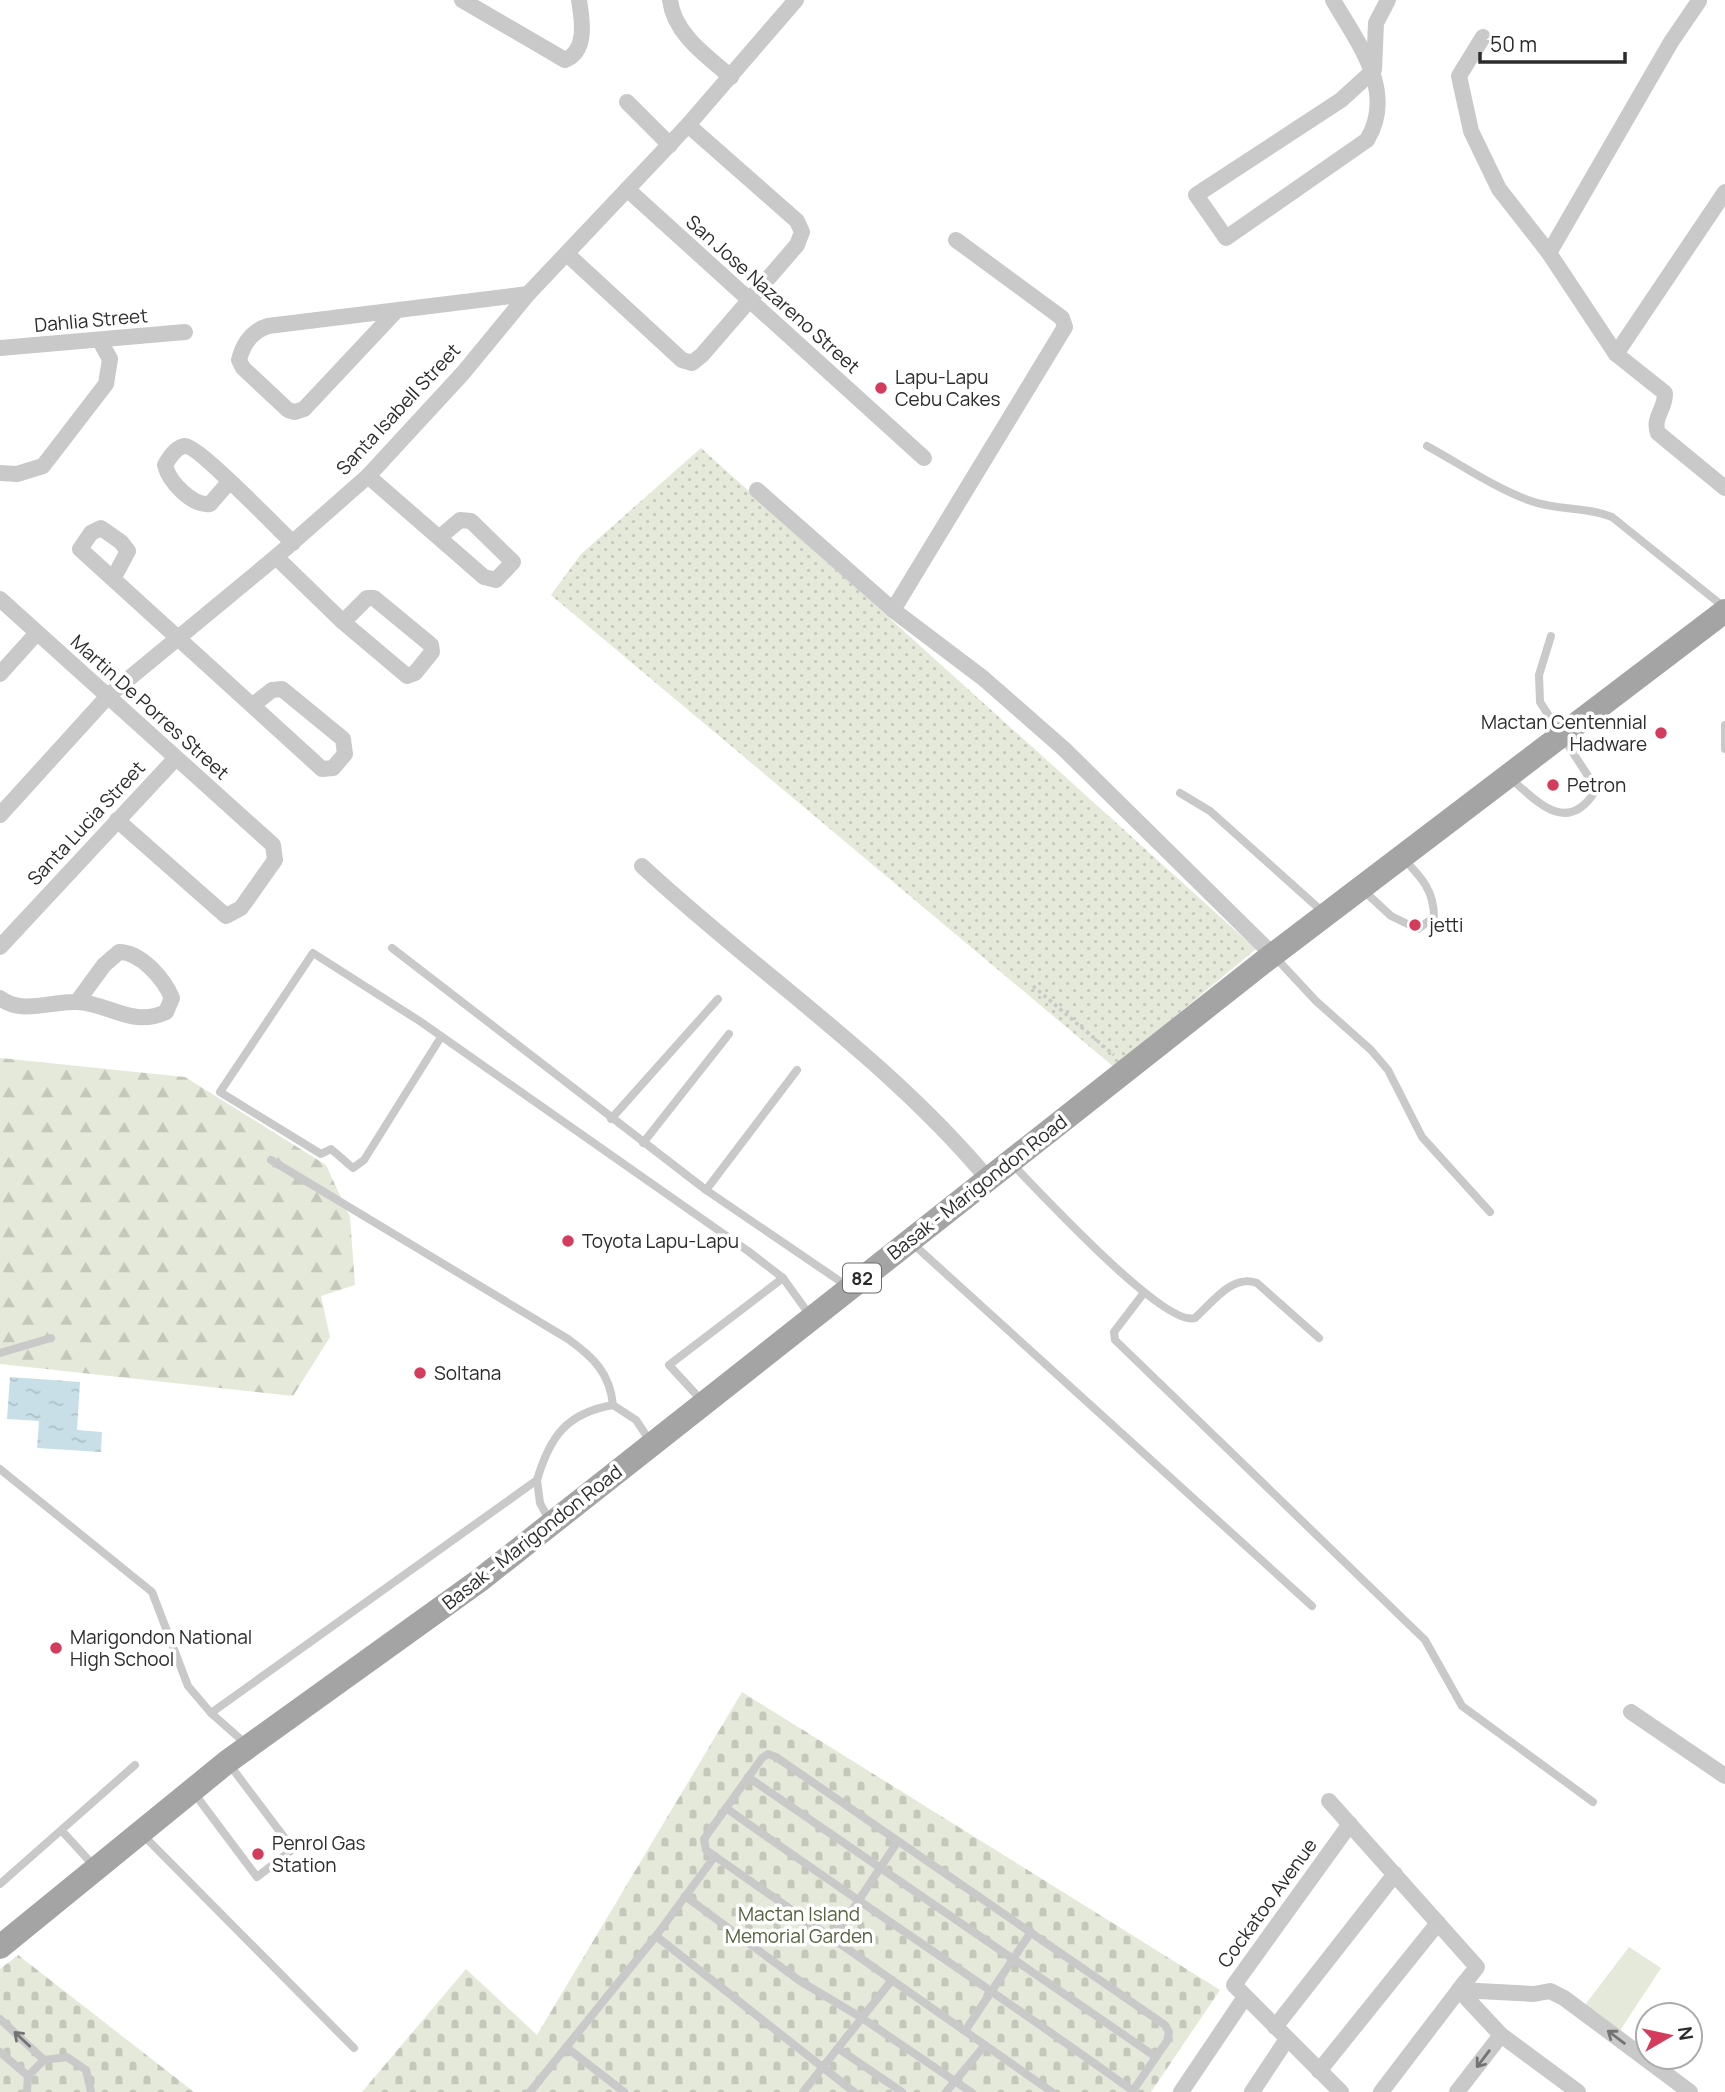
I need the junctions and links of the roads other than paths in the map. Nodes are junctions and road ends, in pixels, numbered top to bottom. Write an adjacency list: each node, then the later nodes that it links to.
1 (462, 0): 2 (street)
2 (579, 0)
3 (670, 0): 10 (street)
4 (796, 0): 10 (street, Santa Isabell Street)
5 (1333, 0): 9 (street)
6 (1388, 0): 9 (street)
7 (1699, 1): 17 (street)
8 (1483, 37): 17 (street)
9 (1374, 70): 9 (street)
10 (731, 77): 12 (street, Santa Isabell Street)
11 (628, 102): 13 (street)
12 (688, 125): 13 (street, Santa Isabell Street); 20 (street)
13 (670, 145): 14 (street, Santa Isabell Street)
14 (627, 189): 18 (street, Santa Isabell Street); 20 (street, San Jose Nazareno Street)
15 (1725, 192): 25 (street)
16 (956, 240): 39 (street)
17 (1549, 253): 25 (street)
18 (567, 254): 19 (street, Santa Isabell Street); 20 (street)
19 (528, 294): 21 (street); 29 (street, Santa Isabell Street)
20 (748, 301): 27 (street, San Jose Nazareno Street)
21 (397, 310): 21 (street)
22 (185, 332): 23 (street, Dahlia Street)
23 (100, 341): 24 (street, Dahlia Street); 28 (street)
24 (0, 348)
25 (1616, 354): 31 (street)
26 (1427, 446): 38 (lane)
27 (924, 458)
28 (0, 474)
29 (368, 476): 33 (street); 34 (street, Santa Isabell Street)
30 (230, 481): 34 (street)
31 (1725, 488)
32 (757, 490): 39 (street)
33 (440, 537)
34 (293, 543): 35 (street, Santa Isabell Street)
35 (276, 557): 40 (street); 43 (street, Santa Isabell Street)
36 (113, 579): 43 (street)
37 (0, 599): 41 (street, Martin De Porres Street)
38 (1725, 609): 48 (main road, Basak - Marigondon Road / 82)
39 (893, 610): 61 (street)
40 (343, 622): 40 (street)
41 (36, 634): 44 (street); 45 (street, Martin De Porres Street)
42 (1551, 636): 48 (lane)
43 (178, 639): 45 (street, Santa Isabell Street); 46 (street)
44 (0, 674)
45 (109, 695): 50 (street, Martin De Porres Street); 53 (street, Santa Isabell Street)
46 (253, 705): 46 (street)
47 (1725, 725): 49 (lane)
48 (1559, 736): 51 (main road, Basak - Marigondon Road / 82); 51 (lane)
49 (1725, 749)
50 (175, 759): 54 (street, Santa Lucia Street); 54 (street, Martin De Porres Street)
51 (1506, 775): 55 (main road, Basak - Marigondon Road / 82)
52 (1180, 793): 58 (lane)
53 (0, 815)
54 (117, 820): 59 (street, Santa Lucia Street)
55 (1401, 855): 57 (main road, Basak - Marigondon Road / 82); 57 (lane)
56 (642, 866): 72 (street)
57 (1361, 888): 58 (main road, Basak - Marigondon Road / 82)
58 (1326, 915): 61 (main road, Basak - Marigondon Road / 82)
59 (0, 947)
60 (392, 948): 68 (lane)
61 (1273, 955): 71 (main road, Basak - Marigondon Road / 82); 74 (lane)
62 (0, 999): 64 (street)
63 (719, 999): 68 (lane)
64 (77, 1002): 64 (street)
65 (729, 1034): 69 (lane)
66 (441, 1037): 66 (lane); 76 (lane)
67 (797, 1070): 73 (lane)
68 (611, 1119): 69 (lane)
69 (643, 1143): 73 (lane)
70 (271, 1160): 84 (lane)
71 (1010, 1162): 72 (main road, Basak - Marigondon Road / 82); 78 (lane)
72 (988, 1179): 75 (main road, Basak - Marigondon Road / 82)
73 (706, 1190): 77 (lane)
74 (1490, 1212)
75 (910, 1241): 77 (main road, Basak - Marigondon Road / 82); 89 (lane)
76 (782, 1278): 79 (lane); 83 (lane)
77 (850, 1288): 79 (main road, Basak - Marigondon Road / 82)
78 (1143, 1294): 81 (lane); 99 (lane)
79 (811, 1317): 83 (main road, Basak - Marigondon Road / 82)
80 (51, 1338): 82 (lane)
81 (1319, 1338)
82 (0, 1353)
83 (704, 1403): 85 (main road, Basak - Marigondon Road / 82)
84 (614, 1405): 85 (lane); 87 (lane)
85 (652, 1444): 88 (main road, Basak - Marigondon Road / 82)
86 (0, 1469): 91 (lane)
87 (537, 1479): 88 (lane); 91 (lane)
88 (551, 1524): 92 (main road, Basak - Marigondon Road / 82)
89 (1312, 1606)
90 (1631, 1712): 95 (street)
91 (211, 1713): 92 (lane)
92 (248, 1746): 93 (main road, Basak - Marigondon Road / 82)
93 (228, 1762): 97 (main road, Basak - Marigondon Road / 82); 97 (lane)
94 (135, 1765): 102 (lane)
95 (1725, 1776)
96 (748, 1777): 100 (lane); 104 (lane); 107 (lane)
97 (192, 1790): 103 (main road, Basak - Marigondon Road / 82)
98 (1329, 1801): 101 (street)
99 (1593, 1802)
100 (726, 1808): 105 (lane); 111 (lane)
101 (1350, 1824): 108 (street); 121 (street, Cockatoo Avenue)
102 (62, 1831): 106 (lane); 109 (lane)
103 (141, 1833): 106 (main road, Basak - Marigondon Road / 82); 130 (lane)
104 (898, 1841): 107 (lane); 113 (lane)
105 (715, 1856): 110 (lane); 115 (lane)
106 (96, 1868): 116 (main road, Basak - Marigondon Road / 82)
107 (880, 1869): 111 (lane); 117 (lane)
108 (1395, 1874): 112 (street); 124 (street)
109 (0, 1884)
110 (685, 1896): 114 (lane); 122 (lane)
111 (858, 1902): 115 (lane); 119 (lane)
112 (1438, 1923): 120 (street); 136 (street)
113 (1031, 1932): 117 (lane); 133 (lane)
114 (656, 1936): 129 (lane); 135 (lane)
115 (833, 1939): 118 (lane)
116 (0, 1947)
117 (1013, 1960): 119 (lane); 133 (lane)
118 (892, 1980): 122 (lane); 125 (lane)
119 (993, 1989): 125 (lane); 140 (lane)
120 (1459, 1990): 126 (street); 154 (street); 156 (street, one-way to 120)
121 (1245, 1997): 124 (street, Cockatoo Avenue); 151 (street)
122 (862, 2018): 131 (lane); 138 (lane)
123 (0, 2019): 134 (lane, one-way to 123)
124 (1275, 2027): 127 (street, Cockatoo Avenue)
125 (965, 2031): 128 (lane)
126 (1500, 2035): 139 (street, one-way to 139); 155 (street)
127 (1287, 2039): 136 (street, Cockatoo Avenue); 152 (street)
128 (985, 2045): 138 (lane); 150 (lane)
129 (566, 2047): 143 (lane); 144 (lane)
130 (354, 2048)
131 (839, 2049): 135 (lane); 147 (lane)
132 (0, 2052): 137 (lane)
133 (1156, 2057): 140 (lane)
134 (44, 2060): 137 (lane); 142 (lane)
135 (824, 2069): 145 (lane); 146 (lane)
136 (1319, 2071): 153 (street, Cockatoo Avenue)
137 (28, 2076): 141 (lane)
138 (954, 2080): 148 (lane); 149 (lane)
139 (1466, 2089)
140 (1132, 2091)
141 (27, 2092)
142 (91, 2092)
143 (530, 2092)
144 (624, 2092)
145 (803, 2092)
146 (854, 2092)
147 (902, 2092)
148 (946, 2092)
149 (971, 2092)
150 (1052, 2092)
151 (1181, 2092)
152 (1252, 2092)
153 (1341, 2092)
154 (1381, 2092)
155 (1578, 2092)
156 (1690, 2092)

